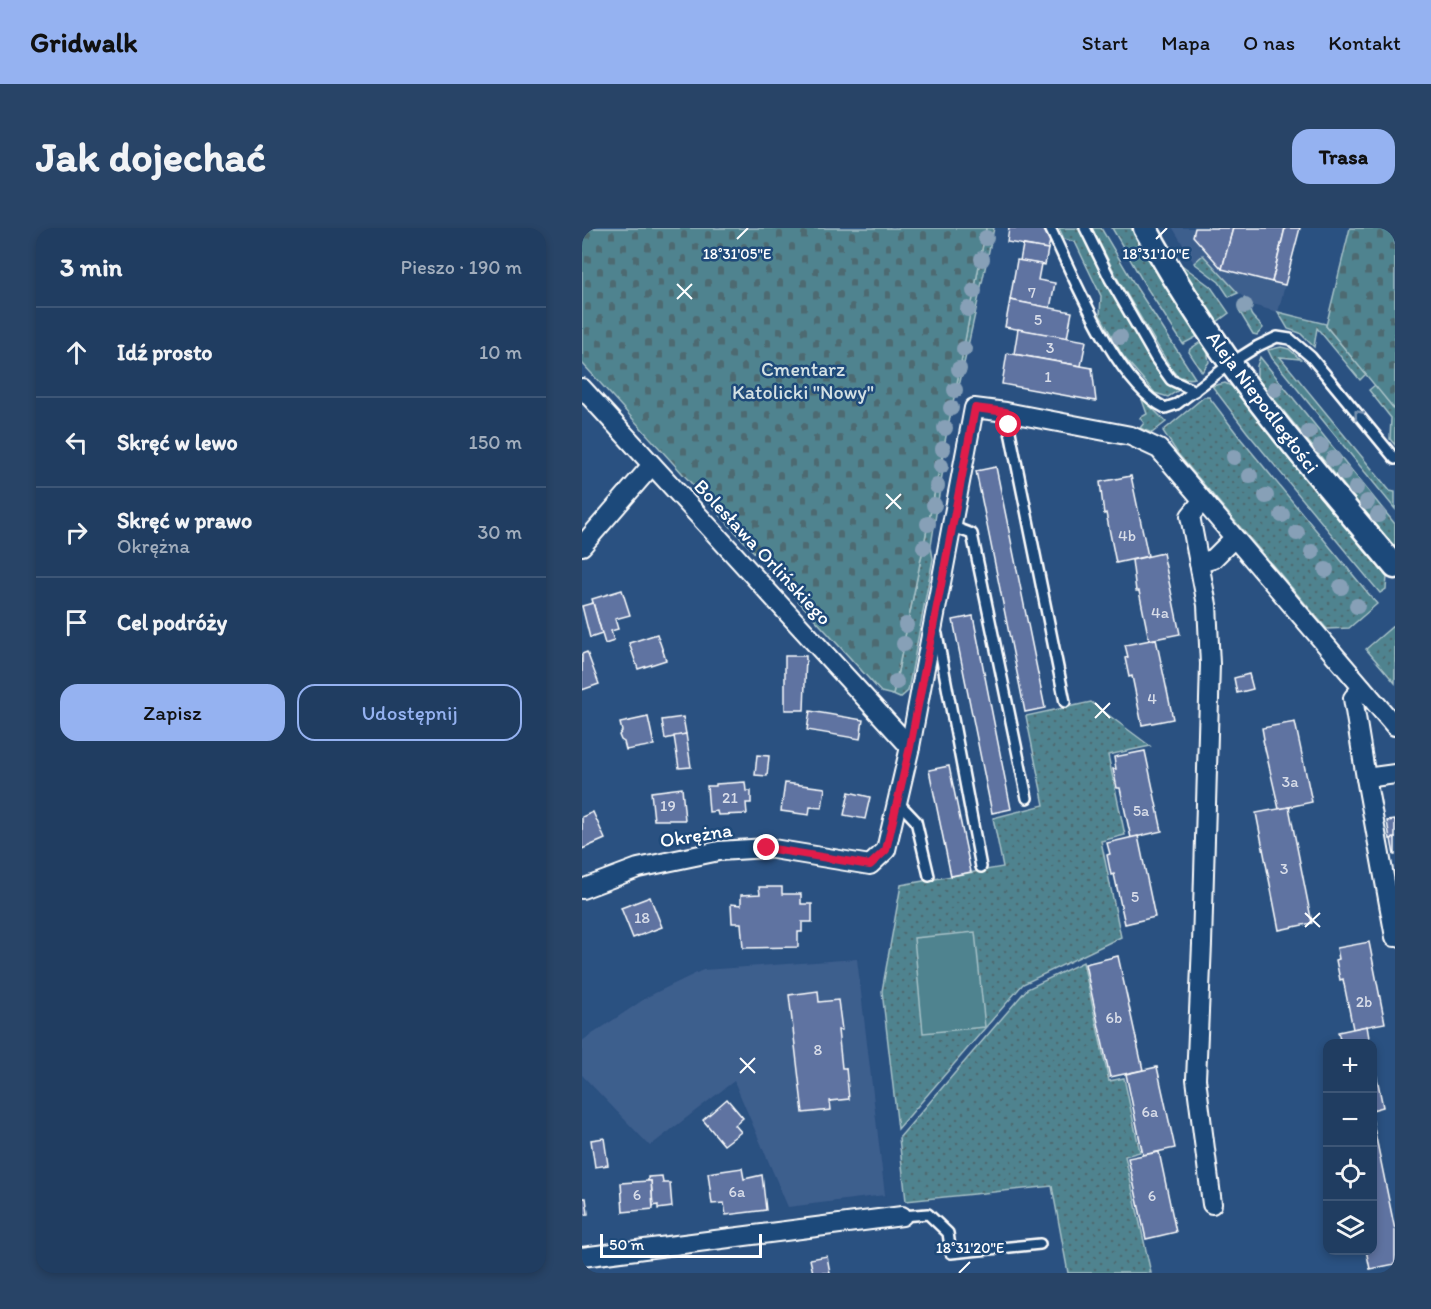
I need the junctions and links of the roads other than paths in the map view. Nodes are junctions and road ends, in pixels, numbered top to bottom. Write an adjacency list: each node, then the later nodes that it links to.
1 (1050, 228): 6 (lane)
2 (1085, 228): 6 (lane)
3 (1145, 228): 4 (street, Aleja Niepodległości)
4 (1231, 363): 6 (lane); 8 (lane, one-way to 4); 15 (street, Aleja Niepodległości)
5 (582, 388): 9 (street, Bolesława Orlińskiego)
6 (1194, 391)
7 (1006, 412): 10 (street); 11 (street); 18 (lane)
8 (1395, 459)
9 (652, 465): 13 (street); 20 (street, Bolesława Orlińskiego)
10 (1202, 501): 12 (street); 14 (street)
11 (951, 526): 16 (street); 23 (lane)
12 (1234, 538): 14 (street); 17 (street)
13 (582, 546)
14 (1199, 563): 29 (street)
15 (1395, 567)
16 (934, 618): 20 (street); 25 (lane)
17 (1362, 688): 19 (street); 22 (street)
18 (1065, 702)
19 (1395, 726)
20 (910, 747): 24 (street)
21 (1395, 774): 22 (street)
22 (1366, 778): 28 (street)
23 (1028, 798)
24 (897, 801): 26 (lane); 27 (street, Okrężna)
25 (981, 867)
26 (929, 876)
27 (582, 889)
28 (1395, 937)
29 (1212, 1204)
30 (902, 1216): 31 (lane); 32 (street)
31 (1040, 1244)
32 (582, 1257)

